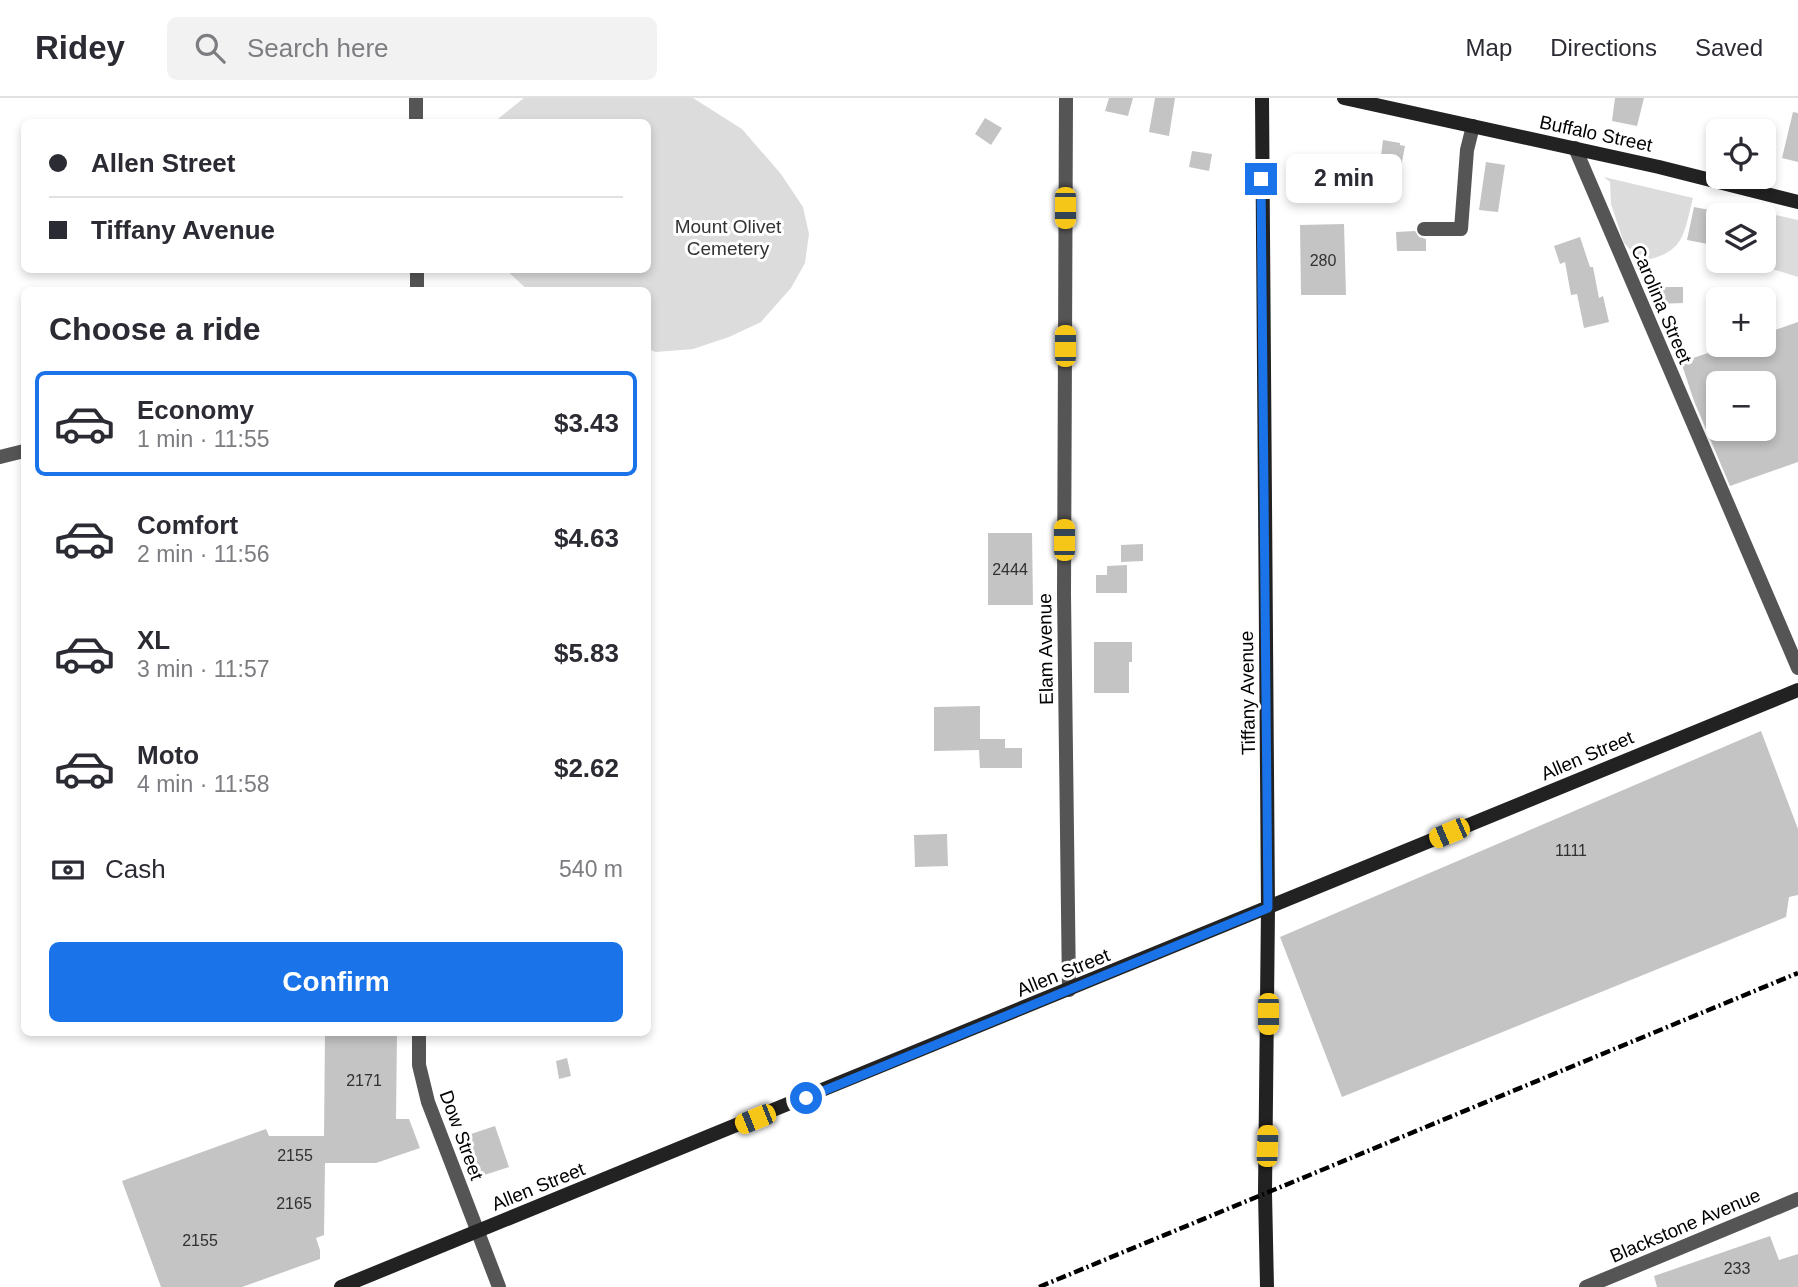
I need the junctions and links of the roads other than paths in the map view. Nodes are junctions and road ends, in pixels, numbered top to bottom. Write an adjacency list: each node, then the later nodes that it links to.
1 (416, 98): 5 (street)
2 (1066, 98): 15 (street, Elam Avenue)
3 (1262, 98): 14 (street, Tiffany Avenue)
4 (1344, 98): 6 (street, Buffalo Street)
5 (416, 119)
6 (1473, 126): 7 (street, Buffalo Street); 9 (street)
7 (1575, 148): 8 (street, Buffalo Street); 12 (street, Carolina Street)
8 (1798, 202)
9 (1424, 229)
10 (21, 453): 11 (street)
11 (0, 457)
12 (1798, 668)
13 (1798, 690): 14 (street, Allen Street)
14 (1268, 908): 15 (street, Allen Street); 21 (street, Tiffany Avenue)
15 (1069, 990): 18 (street, Allen Street)
16 (419, 1036): 18 (street, Dow Street)
17 (1798, 1199): 22 (street, Blackstone Avenue)
18 (478, 1232): 19 (street, Allen Street); 20 (street, Dow Street)
19 (341, 1287)
20 (499, 1287)
21 (1267, 1287)
22 (1586, 1287)

